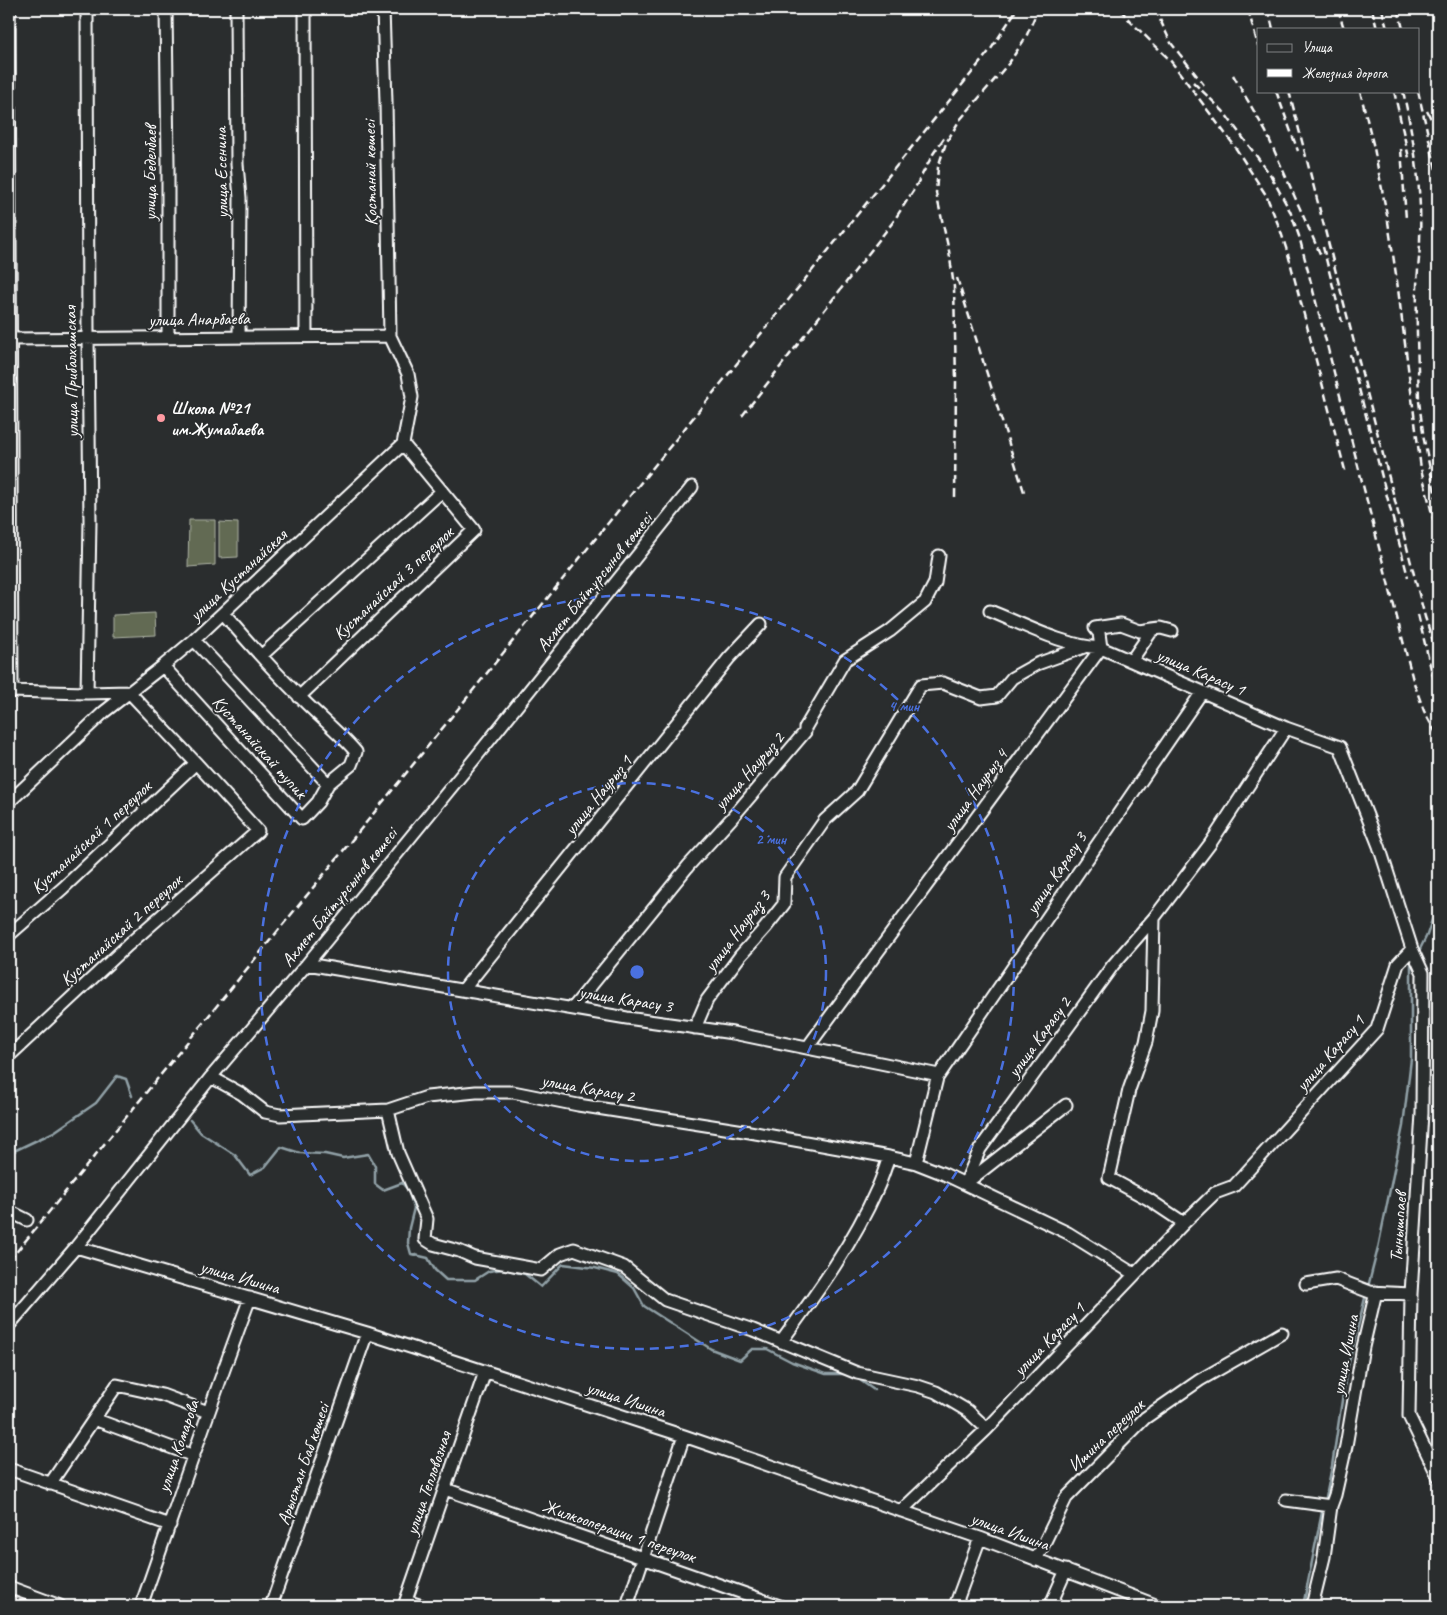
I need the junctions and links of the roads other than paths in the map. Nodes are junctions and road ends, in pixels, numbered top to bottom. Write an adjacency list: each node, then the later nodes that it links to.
1 (9, 9): 11 (street)
2 (87, 9): 12 (street, улица Прибалхашская)
3 (166, 9): 10 (street, улица Беделбаев)
4 (236, 9): 7 (street, улица Есенина)
5 (305, 9): 8 (street)
6 (383, 9): 9 (street, Қостанай көшесі)
7 (238, 336): 8 (street, улица Анарбаева); 10 (street, улица Анарбаева)
8 (306, 336): 9 (street, улица Анарбаева)
9 (390, 336): 13 (street)
10 (168, 337): 12 (street, улица Анарбаева)
11 (10, 338): 12 (street, улица Анарбаева); 28 (street)
12 (88, 338): 31 (street, улица Прибалхашская)
13 (403, 444): 15 (street, Кустанайскай 3 переулок); 18 (street, улица Кустанайская)
14 (692, 487): 40 (street, Ахмет Байтұрсынов көшесі)
15 (442, 492): 25 (street, Кустанайскай 3 переулок); 32 (street, Кустанайскай 3 переулок)
16 (939, 556): 42 (street, улица Наурыз 2)
17 (990, 611): 23 (street)
18 (223, 612): 22 (street, улица Кустанайская); 25 (street, Кустанайскай тупик)
19 (761, 624): 41 (street, улица Наурыз 1)
20 (1153, 630): 21 (street); 24 (street); 26 (street)
21 (1172, 631)
22 (194, 640): 27 (street, улица Кустанайская); 35 (street, Кустанайскай тупик)
23 (1084, 647): 24 (street); 43 (street, улица Наурыз 3)
24 (1101, 648): 26 (street, улица Карасу 1); 44 (street, улица Наурыз 4)
25 (261, 656): 32 (street, Кустанайскай тупик)
26 (1131, 661): 30 (street, улица Карасу 1)
27 (163, 666): 29 (street, улица Кустанайская); 35 (street, Кустанайскай тупик)
28 (10, 691): 31 (street)
29 (129, 692): 31 (street); 34 (street); 36 (street, улица Кустанайская)
30 (1202, 692): 33 (street, улица Карасу 1); 46 (street, улица Карасу 3)
31 (86, 693)
32 (299, 697): 35 (street, Кустанайскай тупик)
33 (1286, 728): 37 (street, улица Карасу 2); 39 (street, улица Карасу 1)
34 (196, 762): 38 (street, Кустанайскай 1 переулок); 45 (street, Кустанайскай 2 переулок)
35 (328, 784)
36 (9, 802)
37 (1154, 918): 52 (street, улица Карасу 2); 55 (street)
38 (9, 935)
39 (1412, 948): 55 (street, улица Карасу 1); 60 (street, Тынышпаев)
40 (307, 964): 41 (street, улица Карасу 3); 47 (street, Ахмет Байтұрсынов көшесі)
41 (463, 990): 42 (street, улица Карасу 3)
42 (573, 1008): 43 (street, улица Карасу 3)
43 (695, 1028): 44 (street, улица Карасу 3)
44 (807, 1048): 46 (street, улица Карасу 3)
45 (9, 1056)
46 (939, 1075): 51 (street, улица Карасу 3)
47 (211, 1076): 49 (street, улица Карасу 2); 56 (street, Ахмет Байтұрсынов көшесі)
48 (1066, 1105): 52 (street)
49 (388, 1110): 50 (street, улица Карасу 2); 65 (street)
50 (889, 1157): 51 (street, улица Карасу 2); 65 (street)
51 (916, 1163): 52 (street, улица Карасу 2)
52 (965, 1184): 57 (street, улица Карасу 2)
53 (9, 1211): 54 (street)
54 (27, 1220)
55 (1184, 1223): 57 (street, улица Карасу 1)
56 (76, 1247): 61 (street, улица Ишина); 62 (street, Ахмет Байтұрсынов көшесі)
57 (1134, 1274): 69 (street, улица Карасу 1)
58 (1306, 1284): 59 (street)
59 (1368, 1291): 60 (street); 77 (street, улица Ишина)
60 (1411, 1294): 73 (street, Тынышпаев)
61 (250, 1298): 63 (street, улица Ишина); 67 (street, улица Комарова)
62 (9, 1325)
63 (367, 1333): 66 (street, улица Ишина); 88 (street, Арыстан Баб көшесі)
64 (1282, 1333): 82 (street, Ишина переулок)
65 (781, 1342): 69 (street)
66 (485, 1372): 70 (street, улица Ишина); 75 (street, улица Тепловозная)
67 (208, 1412): 68 (street); 71 (street, улица Комарова)
68 (94, 1419): 71 (street); 74 (street)
69 (986, 1429): 78 (street, улица Карасу 1)
70 (684, 1436): 78 (street, улица Ишина); 81 (street)
71 (194, 1456): 79 (street, улица Комарова)
72 (9, 1469): 74 (street)
73 (1438, 1476)
74 (50, 1484): 79 (street)
75 (445, 1489): 81 (street, Жилкооперации 1 переулок); 85 (street, улица Тепловозная)
76 (1286, 1500): 77 (street)
77 (1331, 1506): 95 (street, улица Ишина)
78 (902, 1512): 80 (street, улица Ишина)
79 (170, 1525): 87 (street, улица Комарова)
80 (980, 1538): 82 (street, улица Ишина); 92 (street)
81 (644, 1558): 90 (street); 91 (street, Жилкооперации 1 переулок)
82 (1036, 1560): 83 (street, улица Ишина)
83 (1066, 1570): 93 (street); 94 (street, улица Ишина)
84 (9, 1587): 86 (street)
85 (405, 1603): 89 (street)
86 (60, 1606)
87 (141, 1606)
88 (271, 1606)
89 (422, 1606)
90 (627, 1606)
91 (780, 1606)
92 (955, 1606)
93 (1050, 1606)
94 (1158, 1606)
95 (1312, 1606)

